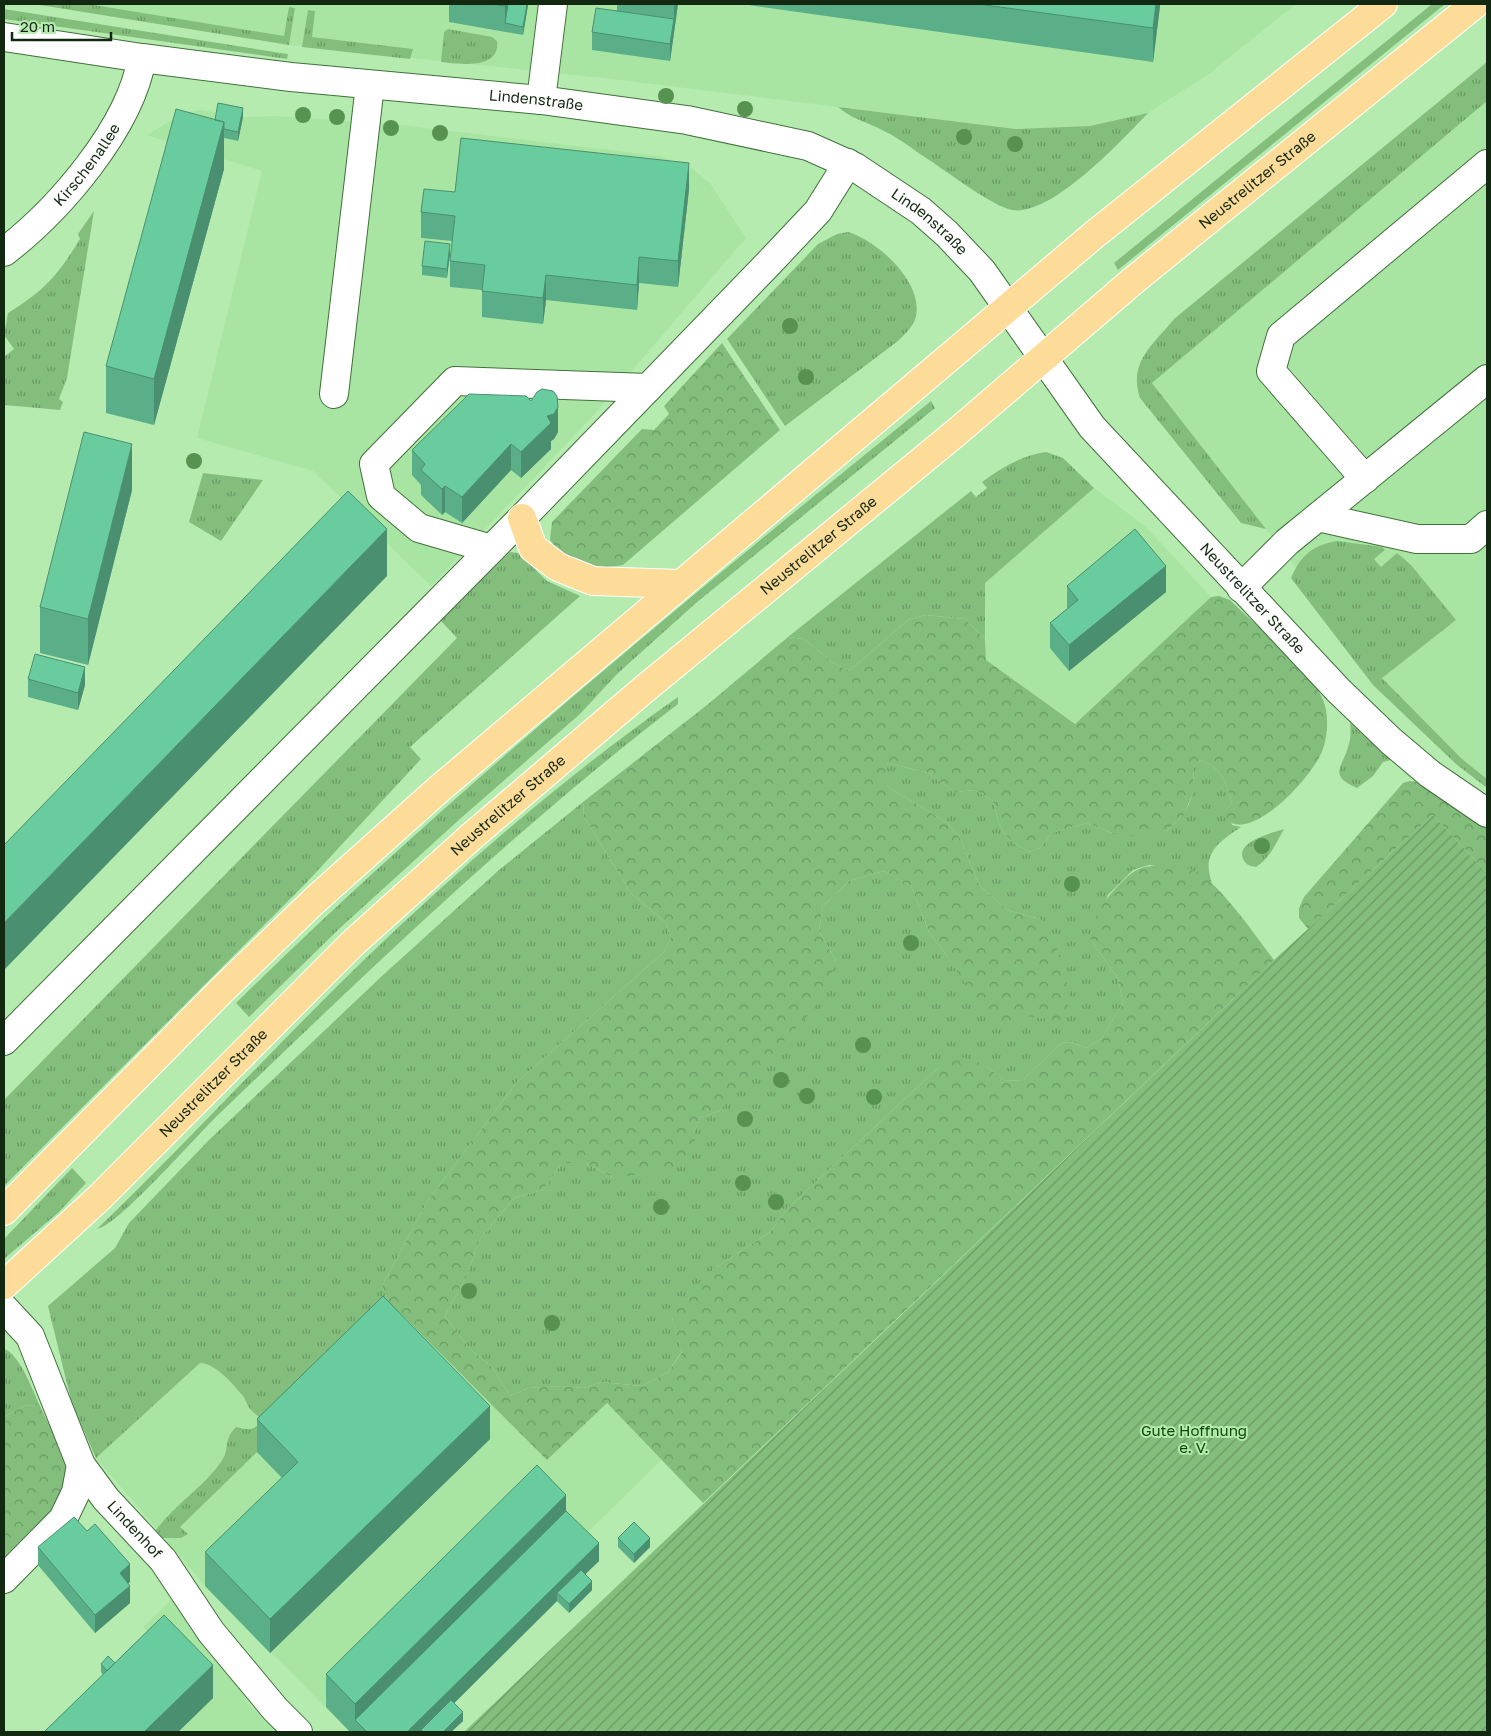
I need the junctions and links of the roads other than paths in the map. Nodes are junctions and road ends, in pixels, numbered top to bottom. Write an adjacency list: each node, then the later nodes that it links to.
1 (553, 4): 7 (street)
2 (1383, 4): 11 (main road)
3 (1475, 4): 12 (main road, Neustrelitzer Straße)
4 (4, 37): 5 (street, Lindenstraße)
5 (142, 58): 6 (street, Lindenstraße); 10 (street, Kirschenallee)
6 (370, 85): 7 (street, Lindenstraße); 15 (street)
7 (541, 100): 8 (street, Lindenstraße)
8 (848, 163): 11 (street, Lindenstraße); 14 (street)
9 (1487, 164): 16 (street)
10 (4, 252)
11 (1008, 308): 12 (street, Neustrelitzer Straße); 21 (main road)
12 (1043, 358): 22 (street, Neustrelitzer Straße); 26 (main road, Neustrelitzer Straße)
13 (1487, 379): 16 (street)
14 (648, 388): 18 (street); 20 (street)
15 (334, 394)
16 (1365, 479): 17 (street)
17 (1318, 517): 19 (street); 22 (street)
18 (522, 518): 20 (street); 21 (main road)
19 (1487, 525)
20 (491, 549): 24 (street)
21 (680, 584): 25 (main road)
22 (1242, 588): 23 (street, Neustrelitzer Straße)
23 (1487, 813)
24 (4, 1041)
25 (4, 1211)
26 (4, 1285)
27 (4, 1308): 28 (street, Lindenhof)
28 (81, 1465): 29 (street); 30 (street, Lindenhof)
29 (4, 1579)
30 (298, 1732)

